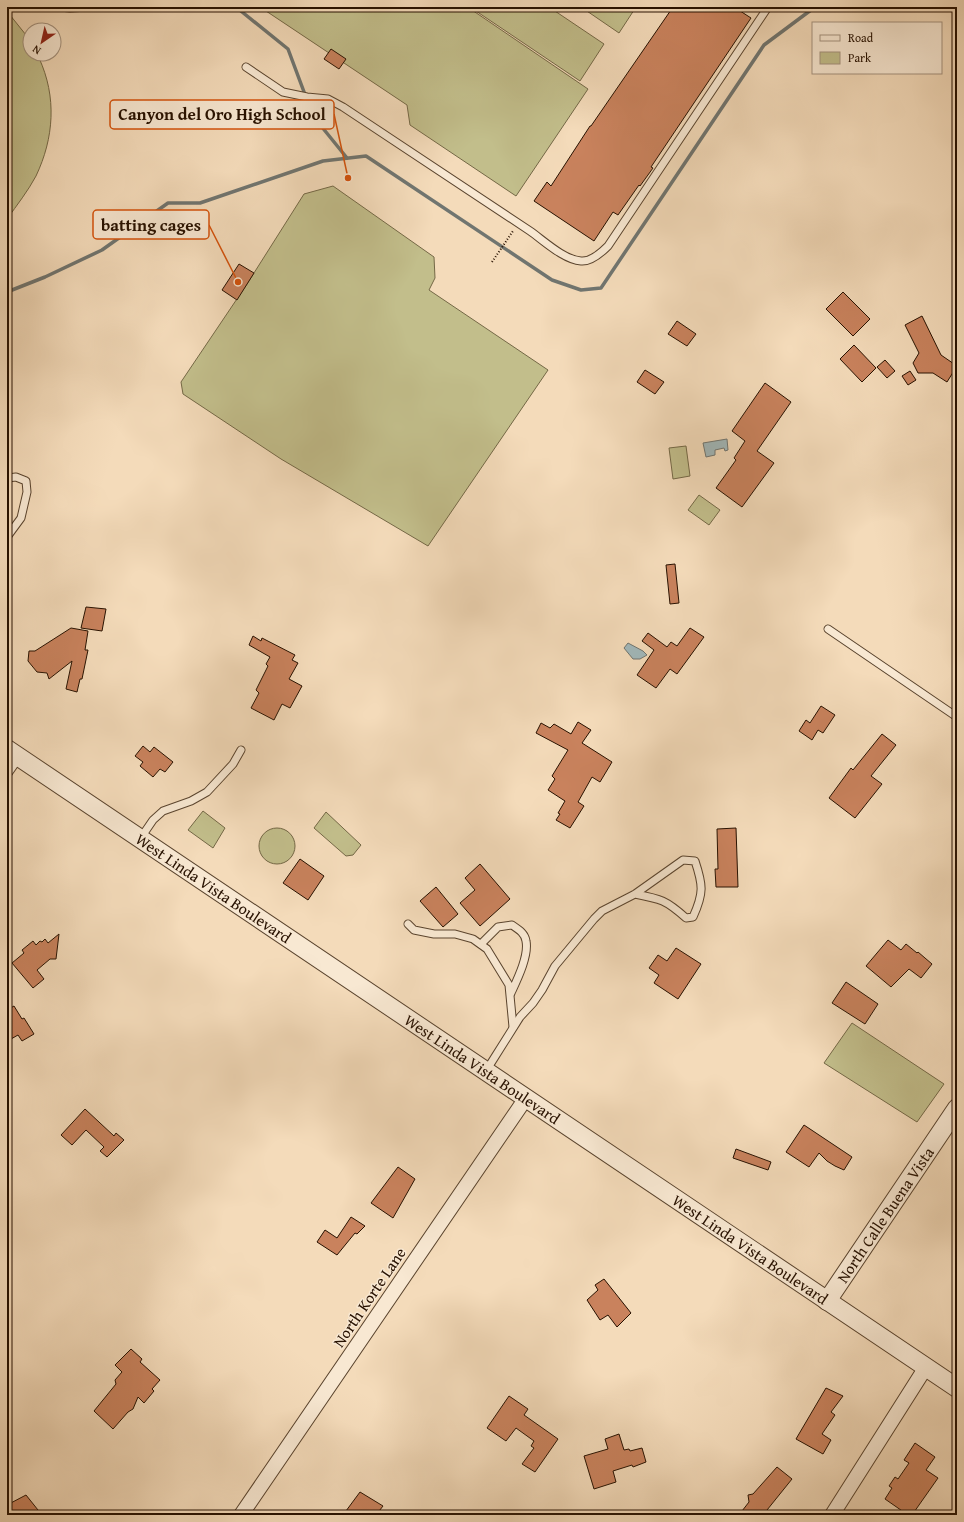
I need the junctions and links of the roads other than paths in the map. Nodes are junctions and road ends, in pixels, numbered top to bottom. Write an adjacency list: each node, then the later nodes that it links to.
1 (60, 7): 2 (lane)
2 (89, 7)
3 (768, 7): 4 (lane)
4 (246, 67)
5 (7, 478): 6 (lane)
6 (7, 537)
7 (828, 628): 8 (lane)
8 (957, 717)
9 (241, 750): 12 (lane)
10 (13, 753): 11 (lane); 12 (street, West Linda Vista Boulevard)
11 (7, 775)
12 (140, 839): 18 (street, West Linda Vista Boulevard)
13 (635, 894): 13 (lane); 17 (lane)
14 (408, 924): 15 (lane)
15 (480, 944): 16 (lane); 16 (lane)
16 (511, 993): 17 (lane)
17 (513, 1028): 18 (lane)
18 (485, 1071): 19 (street, West Linda Vista Boulevard)
19 (526, 1098): 21 (street, West Linda Vista Boulevard); 24 (street, North Korte Lane)
20 (957, 1108): 21 (street, North Calle Buena Vista)
21 (827, 1301): 22 (street, West Linda Vista Boulevard)
22 (926, 1367): 23 (street, West Linda Vista Boulevard); 25 (street)
23 (957, 1388)
24 (241, 1515)
25 (832, 1515)

